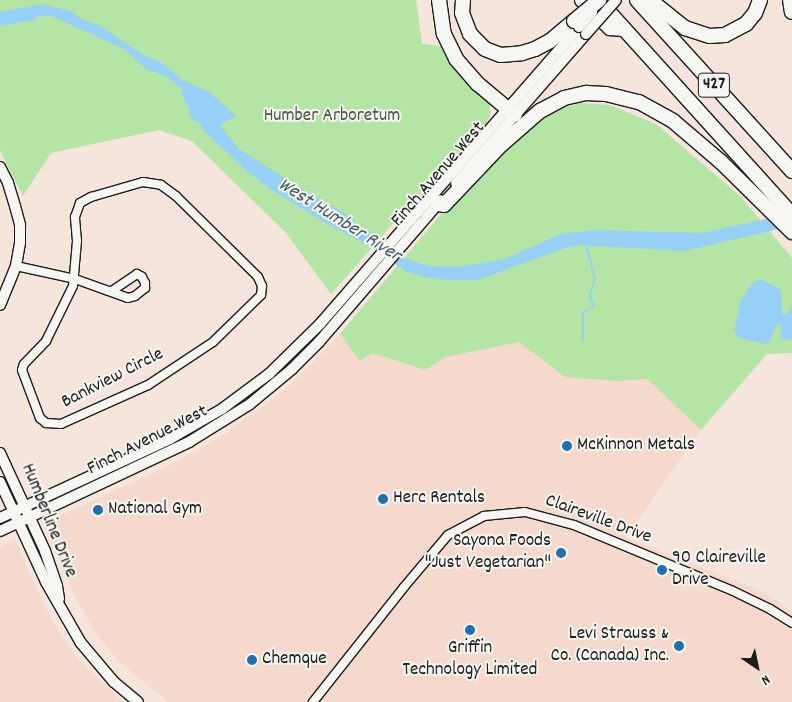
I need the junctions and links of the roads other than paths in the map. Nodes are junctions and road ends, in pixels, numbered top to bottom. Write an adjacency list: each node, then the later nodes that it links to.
1 (439, 0): 12 (highway)
2 (463, 0): 10 (highway)
3 (582, 0): 11 (highway)
4 (636, 0): 14 (highway, 427)
5 (650, 0): 6 (highway)
6 (760, 0)
7 (790, 0): 9 (highway)
8 (607, 1): 10 (highway, bridge); 11 (highway, 427)
9 (792, 12)
10 (580, 27): 12 (main road, Finch Avenue West)
11 (624, 28): 16 (highway, 427)
12 (511, 112): 15 (main road, Finch Avenue West); 17 (main road, Finch Avenue West)
13 (0, 167): 19 (main road)
14 (792, 171)
15 (438, 204): 17 (main road, Finch Avenue West); 18 (highway)
16 (792, 215)
17 (408, 230): 20 (main road, Finch Avenue West)
18 (792, 232)
19 (16, 266): 21 (street); 23 (main road)
20 (369, 275): 26 (main road, Finch Avenue West); 29 (main road, Finch Avenue West)
21 (75, 279): 21 (street, Bankview Circle); 22 (street)
22 (112, 291)
23 (0, 305)
24 (0, 453): 26 (main road, Humberline Drive)
25 (0, 482): 27 (main road, Humberline Drive)
26 (26, 506): 27 (main road, Finch Avenue West); 29 (main road, Humberline Drive)
27 (14, 512): 28 (main road, Finch Avenue West); 30 (main road, Humberline Drive)
28 (0, 518)
29 (31, 518): 30 (main road, Finch Avenue West); 32 (main road, Humberline Drive)
30 (19, 523): 31 (main road, Finch Avenue West); 32 (main road, Humberline Drive)
31 (0, 531)
32 (60, 603): 34 (main road, Humberline Drive)
33 (792, 623): 35 (street, Claireville Drive)
34 (138, 702)
35 (313, 702)

